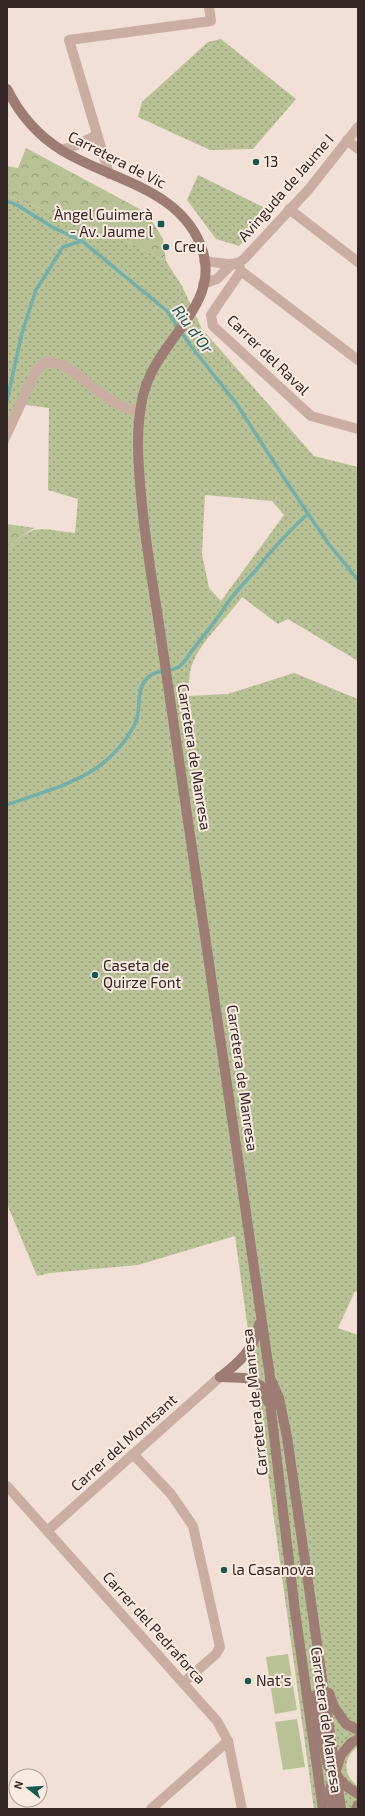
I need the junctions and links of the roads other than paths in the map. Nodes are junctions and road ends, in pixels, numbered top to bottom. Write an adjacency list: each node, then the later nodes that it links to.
1 (209, 7): 4 (street)
2 (7, 89): 7 (main road, Carretera de Vic)
3 (358, 127): 5 (street, Avinguda de Jaume I)
4 (97, 135): 7 (street); 8 (street)
5 (348, 140): 6 (street); 9 (street, Avinguda de Jaume I)
6 (358, 148)
7 (61, 150): 8 (main road, Carretera de Vic)
8 (109, 174): 10 (main road, Carretera de Vic)
9 (290, 210): 11 (street); 12 (street, Avinguda de Jaume I)
10 (204, 261): 12 (street); 13 (main road)
11 (358, 262)
12 (237, 266): 13 (street); 14 (street); 16 (street, Carrer del Raval)
13 (203, 284): 15 (main road, Carretera de Manresa)
14 (358, 360)
15 (141, 412): 17 (street); 18 (main road, Carretera de Manresa)
16 (358, 429)
17 (7, 434)
18 (261, 1315): 19 (main road); 20 (main road, Carretera de Manresa)
19 (220, 1377): 21 (main road); 22 (street, Carrer del Montsant)
20 (270, 1377): 21 (main road, Carretera de Manresa); 26 (main road)
21 (271, 1411): 25 (main road, Carretera de Manresa)
22 (133, 1454): 24 (street, Carrer del Montsant); 27 (street)
23 (7, 1486): 24 (street, Carrer del Pedraforca)
24 (48, 1531): 27 (street, Carrer del Pedraforca)
25 (300, 1648): 31 (main road); 36 (main road, Carretera de Manresa)
26 (322, 1676): 28 (main road); 31 (main road)
27 (183, 1683): 30 (street, Carrer del Pedraforca)
28 (358, 1730)
29 (358, 1739): 31 (main road)
30 (228, 1741): 34 (street); 35 (street, Carrer del Pedraforca)
31 (335, 1775): 32 (main road); 37 (main road); 38 (main road)
32 (358, 1794)
33 (358, 1804): 39 (main road)
34 (151, 1809)
35 (242, 1809)
36 (324, 1809)
37 (332, 1809)
38 (341, 1809)
39 (356, 1809)

